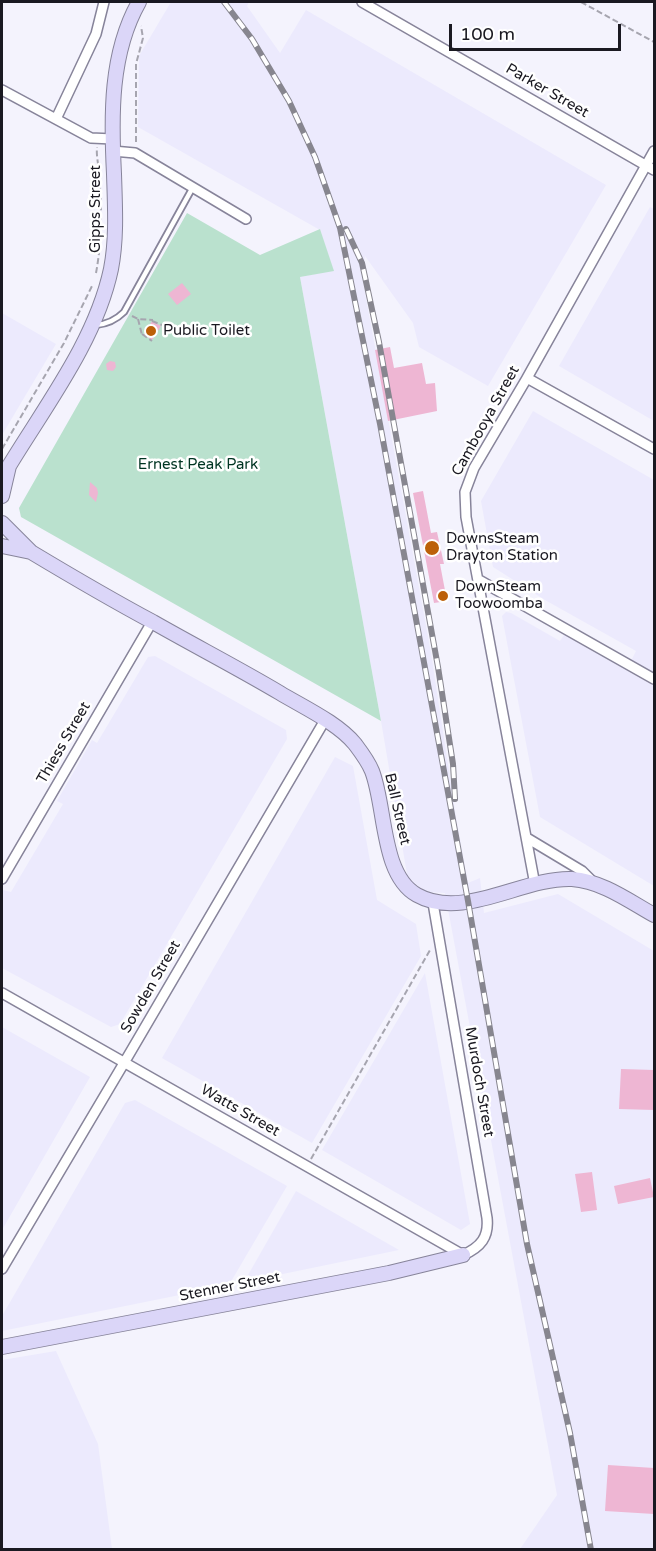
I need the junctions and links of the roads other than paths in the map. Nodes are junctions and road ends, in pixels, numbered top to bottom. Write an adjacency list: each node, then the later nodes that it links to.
1 (104, 2): 5 (street)
2 (139, 2): 6 (main road, Gipps Street)
3 (362, 2): 8 (street, Parker Street)
4 (2, 90): 5 (street)
5 (56, 120): 6 (street)
6 (113, 145): 9 (street); 11 (main road, Gipps Street)
7 (654, 151): 8 (street, Cambooya Street)
8 (651, 168): 12 (street, Cambooya Street)
9 (193, 187): 10 (street); 11 (lane)
10 (246, 219)
11 (93, 326): 14 (main road, Gipps Street)
12 (527, 378): 13 (street); 19 (street, Cambooya Street)
13 (654, 449)
14 (5, 470): 15 (main road, Gipps Street)
15 (2, 496)
16 (2, 523): 18 (main road, Ball Street)
17 (2, 546): 18 (main road, Ball Street)
18 (31, 552): 20 (main road, Ball Street)
19 (479, 580): 21 (street); 23 (street, Cambooya Street)
20 (152, 622): 22 (main road, Ball Street); 24 (street, Thiess Street)
21 (654, 680)
22 (325, 720): 27 (main road, Ball Street); 30 (street, Sowden Street)
23 (527, 838): 25 (street); 26 (street, Cambooya Street)
24 (2, 879)
25 (594, 883): 26 (main road); 28 (main road)
26 (535, 885): 27 (main road)
27 (433, 903): 31 (street, Murdoch Street)
28 (654, 915)
29 (2, 993): 30 (street, Watts Street)
30 (124, 1063): 31 (street, Watts Street); 32 (street, Sowden Street)
31 (464, 1256): 33 (main road, Stenner Street)
32 (2, 1269)
33 (2, 1347)

